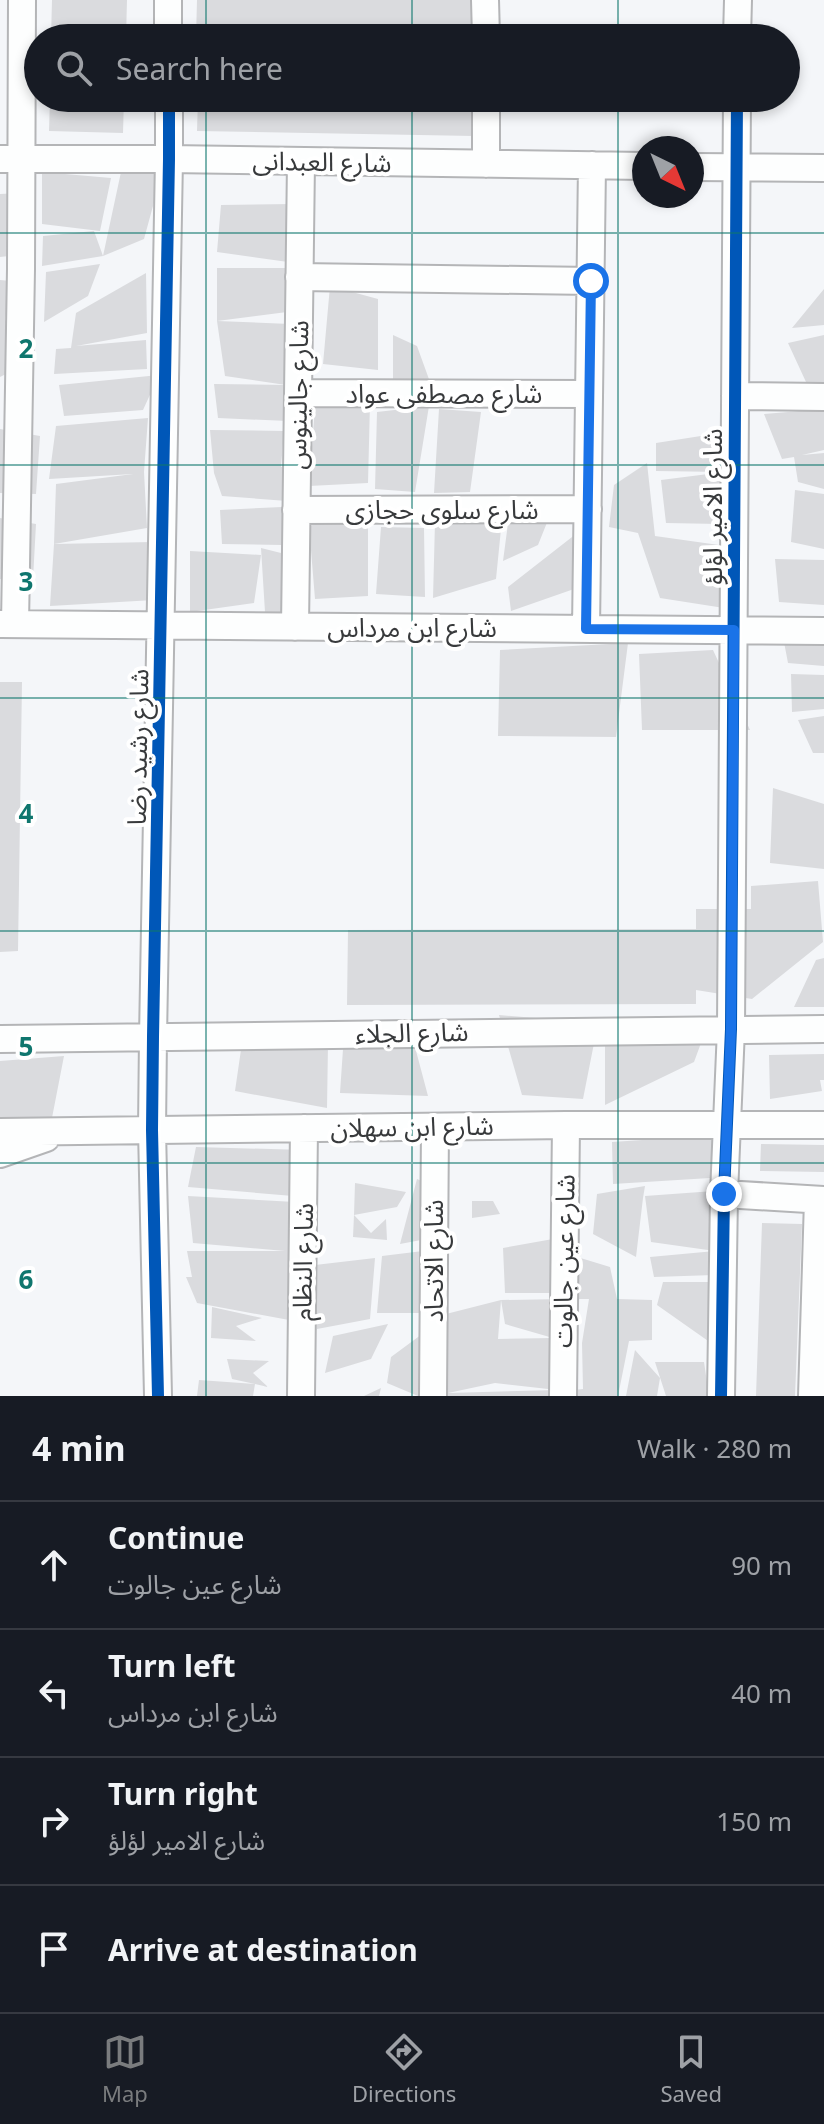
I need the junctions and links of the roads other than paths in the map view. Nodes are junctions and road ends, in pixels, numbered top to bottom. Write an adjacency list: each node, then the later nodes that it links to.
1 (22, 0): 11 (street)
2 (168, 0): 5 (street)
3 (485, 0): 6 (street)
4 (738, 0): 7 (street)
5 (168, 24)
6 (486, 24)
7 (737, 24)
8 (169, 112): 12 (street, شارع رشيد رضا)
9 (486, 112): 14 (street)
10 (737, 112): 18 (street, شارع الامير لؤلؤ)
11 (11, 159): 12 (street, شارع العبدانى); 20 (street)
12 (169, 159): 13 (street, شارع العبدانى); 31 (street, شارع رشيد رضا)
13 (301, 162): 14 (street, شارع العبدانى); 21 (street, شارع جالينوس)
14 (486, 164): 15 (street, شارع العبدانى)
15 (592, 165): 16 (street, شارع العبدانى); 22 (street)
16 (632, 166)
17 (704, 167): 18 (street)
18 (737, 167): 19 (street); 25 (street, شارع الامير لؤلؤ)
19 (824, 168)
20 (10, 269): 29 (street)
21 (299, 277): 22 (street); 23 (street, شارع جالينوس)
22 (591, 281): 24 (street)
23 (298, 393): 24 (street, شارع مصطفى عواد); 28 (street, شارع جالينوس)
24 (589, 394): 27 (street)
25 (735, 396): 26 (street); 34 (street, شارع الامير لؤلؤ)
26 (824, 397)
27 (588, 509): 28 (street, شارع سلوى حجازى); 33 (street)
28 (296, 510): 32 (street, شارع جالينوس)
29 (8, 513): 30 (street)
30 (8, 624): 31 (street, شارع ابن مرداس)
31 (162, 625): 32 (street, شارع ابن مرداس); 38 (street, شارع رشيد رضا)
32 (295, 627): 33 (street, شارع ابن مرداس)
33 (586, 629): 34 (street, شارع ابن مرداس)
34 (734, 630): 35 (street, شارع ابن مرداس); 36 (street, شارع الامير لؤلؤ)
35 (824, 631)
36 (731, 1029): 37 (street, شارع الجلاء); 38 (street, شارع الجلاء); 42 (street, شارع الامير لؤلؤ)
37 (824, 1029)
38 (153, 1037): 39 (street, شارع الجلاء); 45 (street, شارع رشيد رضا)
39 (0, 1039)
40 (566, 1125): 42 (street, شارع ابن سهلان); 43 (street, شارع ابن سهلان); 54 (street, شارع عين جالوت)
41 (824, 1125): 42 (street, شارع ابن سهلان)
42 (727, 1126): 49 (street, شارع الامير لؤلؤ)
43 (435, 1127): 44 (street, شارع ابن سهلان); 53 (street, شارع الاتحاد)
44 (304, 1128): 45 (street, شارع ابن سهلان); 52 (street, شارع النظام)
45 (152, 1130): 46 (street, شارع ابن سهلان); 51 (street, شارع رشيد رضا)
46 (65, 1131): 47 (street, شارع ابن سهلان); 48 (street)
47 (0, 1132)
48 (0, 1154)
49 (724, 1194): 50 (street); 55 (street, شارع الامير لؤلؤ)
50 (821, 1200): 56 (street)
51 (158, 1396)
52 (301, 1396)
53 (433, 1396)
54 (563, 1396)
55 (721, 1396)
56 (812, 1396)

